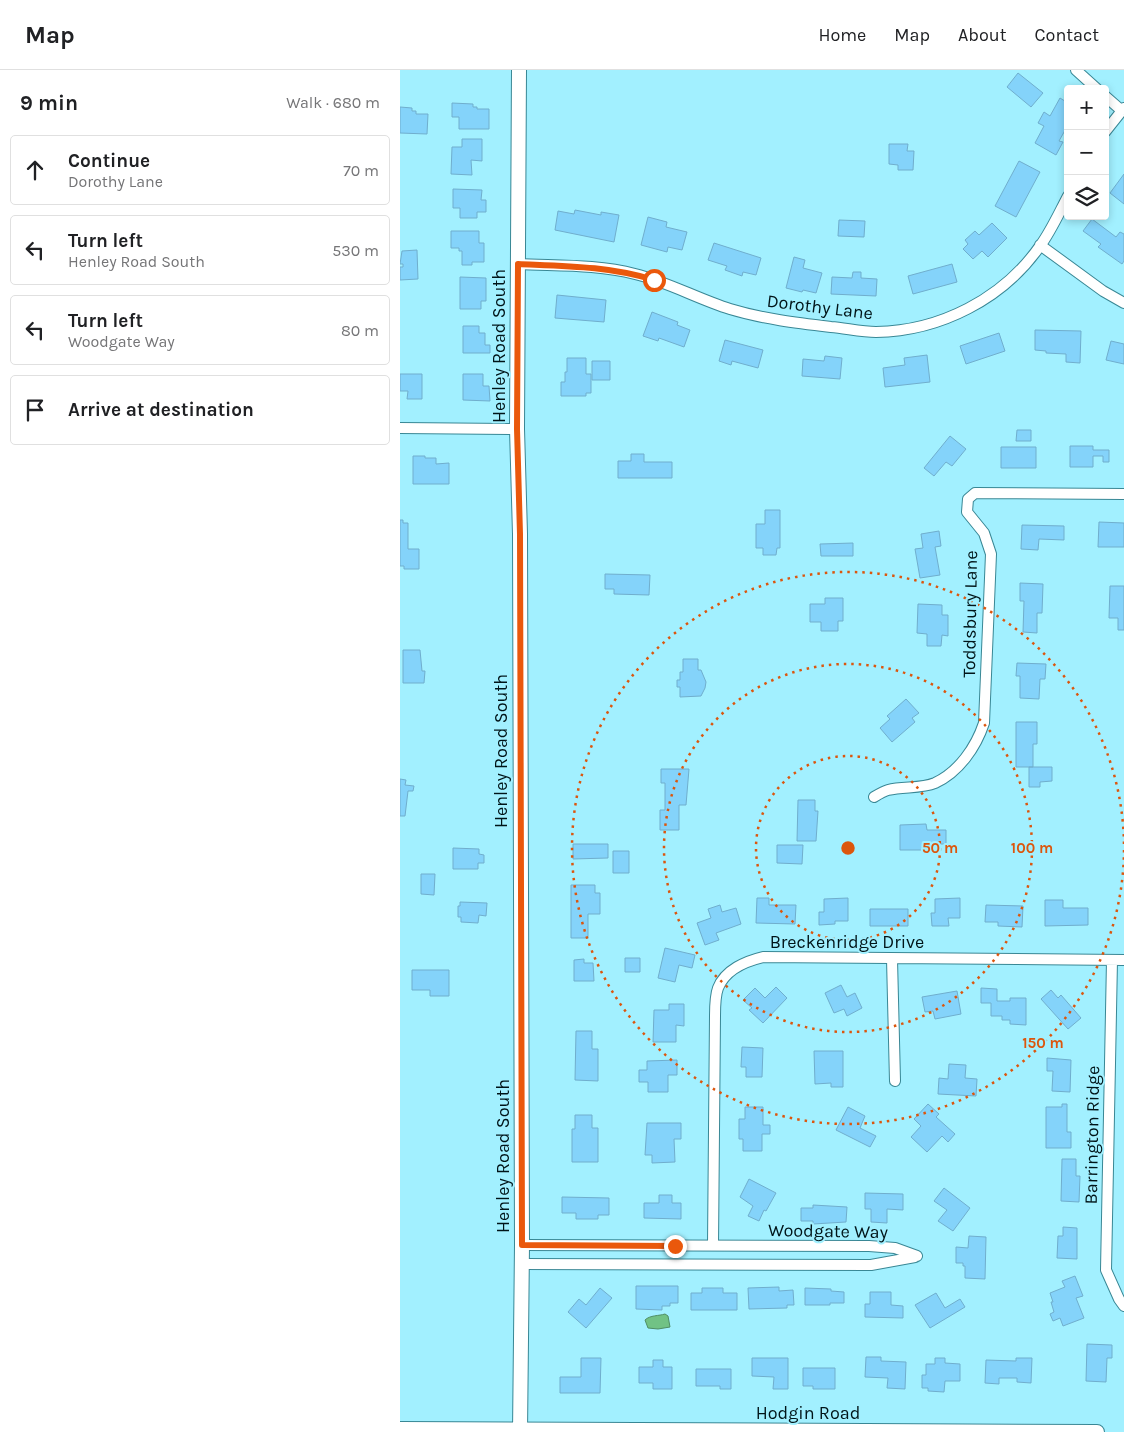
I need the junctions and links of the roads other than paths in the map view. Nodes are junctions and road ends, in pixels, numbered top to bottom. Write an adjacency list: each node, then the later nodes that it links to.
1 (519, 70): 9 (street, Henley Road South)
2 (1076, 70): 3 (street)
3 (1093, 85)
4 (1109, 99): 5 (street)
5 (1122, 109): 6 (street)
6 (1106, 130)
7 (1064, 203): 8 (street, Dorothy Lane)
8 (1040, 245): 9 (street, Dorothy Lane); 10 (street)
9 (518, 264): 12 (street, Henley Road South)
10 (1124, 303)
11 (400, 428): 12 (street)
12 (517, 429): 19 (street, Henley Road South)
13 (1124, 494): 14 (street, Toddsbury Lane)
14 (874, 797)
15 (892, 958): 16 (street, Breckenridge Drive); 18 (street); 20 (street, Breckenridge Drive)
16 (1112, 960): 17 (street, Breckenridge Drive); 22 (street, Barrington Ridge)
17 (1124, 960)
18 (895, 1081)
19 (522, 1245): 20 (street, Woodgate Way); 21 (street, Henley Road South)
20 (713, 1245): 21 (street, Woodgate Way)
21 (522, 1264): 24 (street, Henley Road South)
22 (1124, 1306)
23 (400, 1429): 24 (street, Hodgin Road)
24 (520, 1431): 25 (street, Hodgin Road)
25 (787, 1432): 26 (street, Hodgin Road)
26 (1097, 1432)

